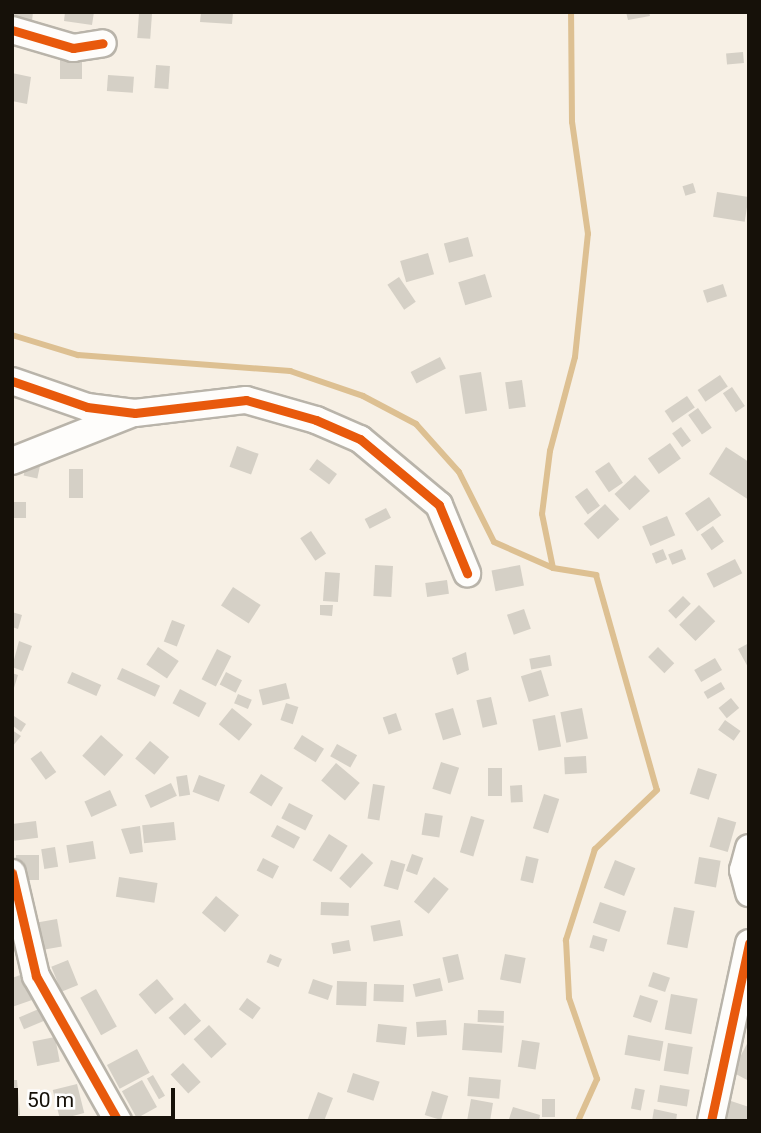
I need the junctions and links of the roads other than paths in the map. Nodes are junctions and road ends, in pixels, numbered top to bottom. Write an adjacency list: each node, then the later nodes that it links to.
1 (12, 30): 2 (street)
2 (103, 43)
3 (12, 381): 4 (street)
4 (135, 413): 5 (street); 6 (street)
5 (12, 461)
6 (467, 573)
7 (749, 848): 9 (street)
8 (12, 873): 11 (street)
9 (749, 893)
10 (749, 943): 12 (street)
11 (118, 1121)
12 (711, 1121)

